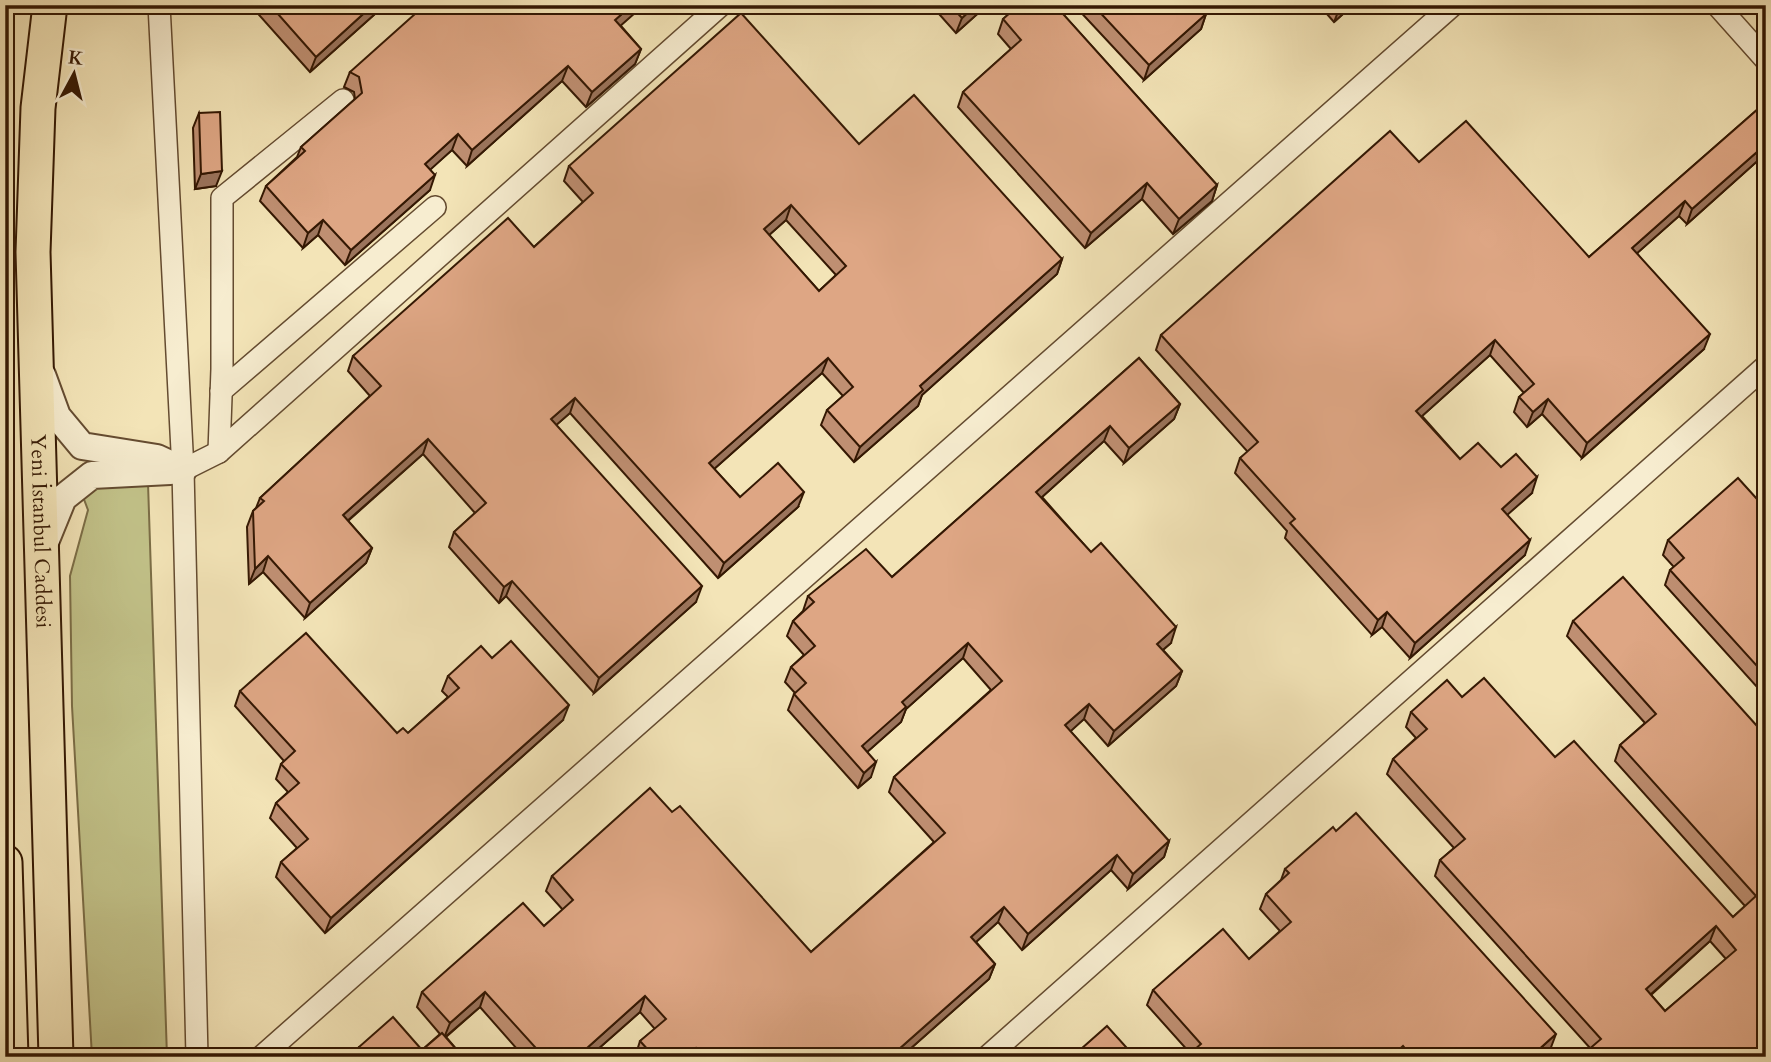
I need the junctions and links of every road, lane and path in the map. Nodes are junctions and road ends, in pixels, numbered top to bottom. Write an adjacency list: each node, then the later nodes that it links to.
1 (50, 5): 9 (highway, Yeni İstanbul Caddesi)
2 (159, 5): 13 (street)
3 (721, 5): 12 (street)
4 (1453, 5): 19 (street)
5 (1717, 5): 6 (street)
6 (1766, 60)
7 (343, 100): 11 (street)
8 (435, 206): 11 (street)
9 (35, 357): 13 (street); 14 (highway, Yeni İstanbul Caddesi)
10 (1766, 366): 20 (street)
11 (221, 391): 12 (street)
12 (219, 452): 13 (street)
13 (183, 470): 14 (street); 18 (street)
14 (43, 549): 17 (highway, Yeni İstanbul Caddesi)
15 (5, 862): 16 (highway)
16 (11, 1057)
17 (56, 1057)
18 (197, 1057)
19 (261, 1057)
20 (987, 1057)

